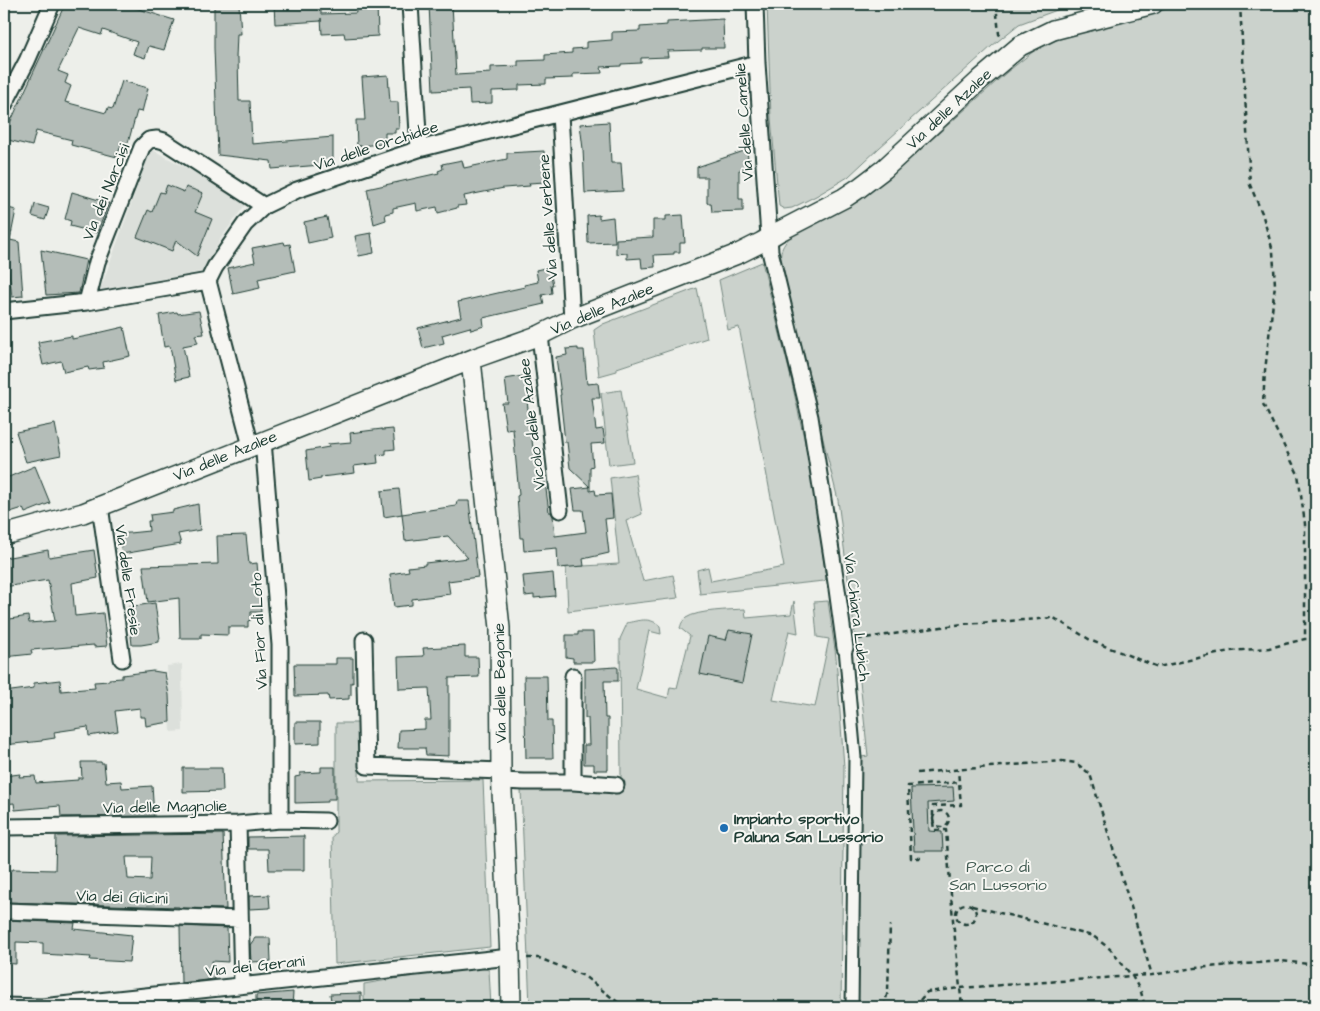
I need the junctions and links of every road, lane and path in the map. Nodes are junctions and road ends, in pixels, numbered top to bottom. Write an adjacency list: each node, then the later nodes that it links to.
1 (52, 4): 9 (street)
2 (410, 4): 11 (street)
3 (755, 4): 8 (street, Via delle Camelie)
4 (996, 4): 7 (path)
5 (1153, 4): 7 (street, Via delle Azalee)
6 (1240, 4): 24 (path)
7 (1012, 52): 13 (street, Via delle Azalee)
8 (757, 63): 10 (street, Via delle Orchidee); 13 (street, Via delle Camelie)
9 (4, 105)
10 (560, 114): 11 (street, Via delle Orchidee); 17 (street, Via delle Verbene)
11 (419, 149): 12 (street, Via delle Orchidee)
12 (264, 206): 14 (street, Via delle Orchidee); 15 (street, Via dei Narcisi)
13 (769, 238): 17 (street, Via delle Azalee); 27 (street, Via Chiara Lubich)
14 (208, 281): 15 (street); 20 (street)
15 (87, 302): 16 (street)
16 (4, 311)
17 (572, 319): 18 (street, Via delle Azalee)
18 (540, 335): 19 (street, Via delle Azalee); 22 (street, Vicolo delle Azalee)
19 (471, 360): 20 (street, Via delle Azalee); 32 (street, Via delle Begonie)
20 (257, 443): 21 (street, Via delle Azalee); 37 (street, Via Fior di Loto)
21 (100, 506): 23 (street, Via delle Azalee); 28 (street, Via delle Fresie)
22 (560, 510)
23 (4, 535)
24 (1306, 639): 25 (path); 27 (path)
25 (1316, 639)
26 (364, 640): 32 (street)
27 (845, 644): 58 (street, Via Chiara Lubich)
28 (122, 659)
29 (573, 676): 33 (street)
30 (958, 770): 31 (path); 34 (path); 52 (path)
31 (917, 773)
32 (501, 776): 33 (street); 49 (street, Via delle Begonie)
33 (573, 782): 35 (street)
34 (960, 782): 36 (path); 42 (path)
35 (616, 785)
36 (933, 816): 39 (path); 39 (path)
37 (280, 820): 38 (street, Via delle Magnolie); 40 (street, Via delle Magnolie)
38 (326, 821)
39 (933, 822): 43 (path)
40 (238, 824): 41 (street, Via delle Magnolie); 47 (street)
41 (4, 827)
42 (922, 858)
43 (951, 902): 45 (path); 54 (path)
44 (972, 906): 45 (path); 45 (path); 51 (path)
45 (958, 908)
46 (4, 911): 47 (street, Via dei Glicini)
47 (240, 919): 53 (street)
48 (890, 924): 59 (path)
49 (510, 957): 53 (street, Via dei Gerani); 56 (street, Via delle Begonie); 57 (path)
50 (1316, 970): 52 (path)
51 (1132, 976): 52 (path); 54 (path); 62 (path)
52 (1152, 976)
53 (242, 985): 55 (street, Via dei Gerani)
54 (960, 988): 60 (path); 61 (path)
55 (4, 1006)
56 (511, 1007)
57 (624, 1007)
58 (852, 1007)
59 (884, 1007)
60 (914, 1007)
61 (962, 1007)
62 (1145, 1007)

